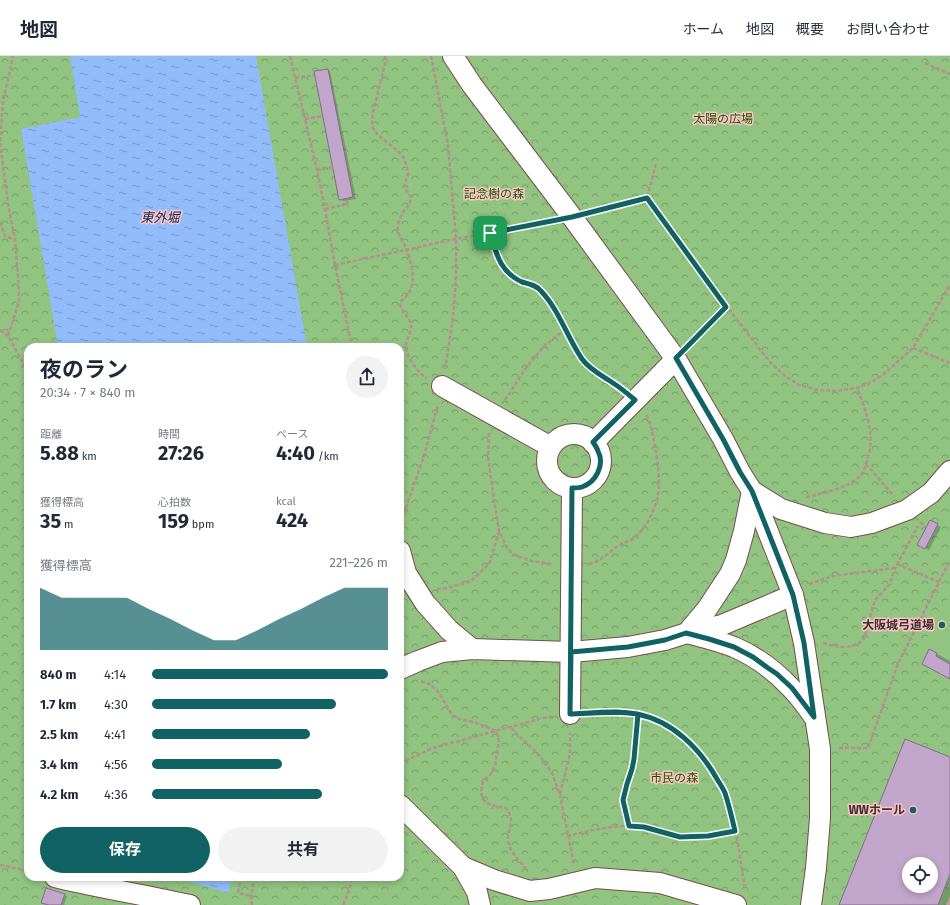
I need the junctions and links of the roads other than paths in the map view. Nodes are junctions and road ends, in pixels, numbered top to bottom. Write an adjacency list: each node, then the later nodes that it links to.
1 (454, 56): 2 (street)
2 (676, 358): 4 (street); 8 (street)
3 (442, 386): 5 (street)
4 (593, 442): 5 (street); 7 (street)
5 (550, 447): 7 (street)
6 (950, 471): 8 (street)
7 (572, 488): 13 (street)
8 (752, 491): 10 (street); 11 (street)
9 (404, 566): 12 (street)
10 (799, 590): 11 (street); 16 (street)
11 (686, 633): 13 (street); 16 (street)
12 (472, 649): 13 (street); 14 (street)
13 (571, 652): 15 (street)
14 (404, 667)
15 (570, 714)
16 (814, 717): 24 (street)
17 (404, 809): 18 (street)
18 (463, 867): 20 (street); 23 (street)
19 (72, 881): 22 (street)
20 (535, 895): 21 (street)
21 (740, 897)
22 (190, 905)
23 (480, 905)
24 (811, 905)

